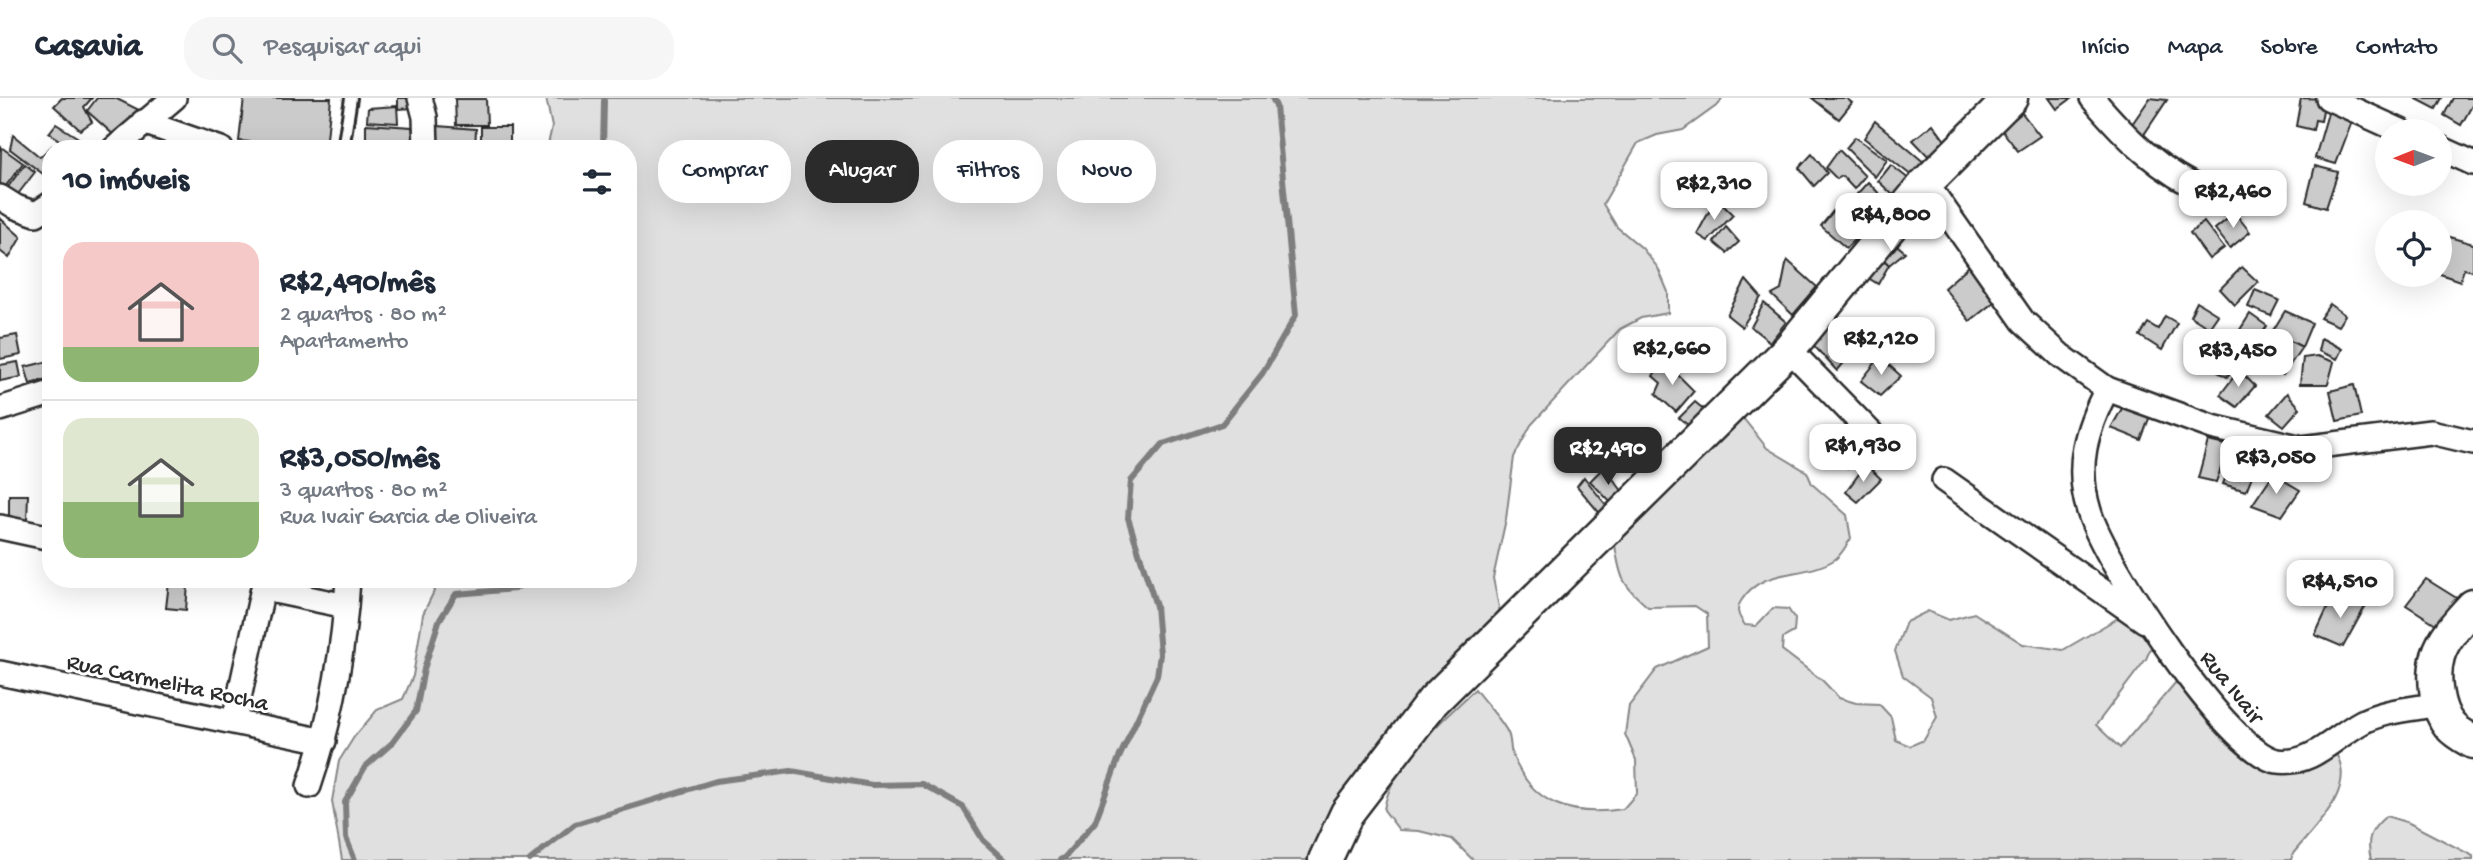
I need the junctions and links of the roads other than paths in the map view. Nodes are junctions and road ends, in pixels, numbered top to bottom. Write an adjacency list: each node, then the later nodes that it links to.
1 (174, 98): 8 (street)
2 (351, 98): 11 (lane)
3 (421, 98): 12 (street)
4 (2011, 98): 15 (main road)
5 (2092, 98): 16 (street)
6 (2329, 98): 7 (street)
7 (2375, 119)
8 (143, 122): 9 (street); 10 (street)
9 (124, 140)
10 (195, 140)
11 (345, 140)
12 (425, 140)
13 (2452, 153): 14 (street)
14 (2473, 163)
15 (1926, 183): 19 (main road); 20 (street)
16 (2209, 193)
17 (0, 197): 18 (street)
18 (42, 210)
19 (1789, 349): 23 (street); 40 (main road)
20 (2107, 389): 24 (street); 33 (street, Rua Ivair)
21 (42, 396): 22 (street)
22 (0, 409)
23 (1871, 433)
24 (2473, 442)
25 (1944, 480): 33 (street, Rua Ivair)
26 (0, 527): 27 (street)
27 (42, 536)
28 (264, 588): 36 (street)
29 (280, 588): 31 (street)
30 (347, 588): 31 (street)
31 (346, 606): 37 (street)
32 (2473, 606): 35 (main road)
33 (2153, 627): 35 (street, Rua Ivair)
34 (0, 673): 36 (street, Rua Carmelita Rocha)
35 (2439, 704): 38 (main road)
36 (234, 721): 37 (street, Rua Carmelita Rocha)
37 (324, 741): 39 (street)
38 (2473, 743)
39 (309, 786)
40 (1325, 860)

